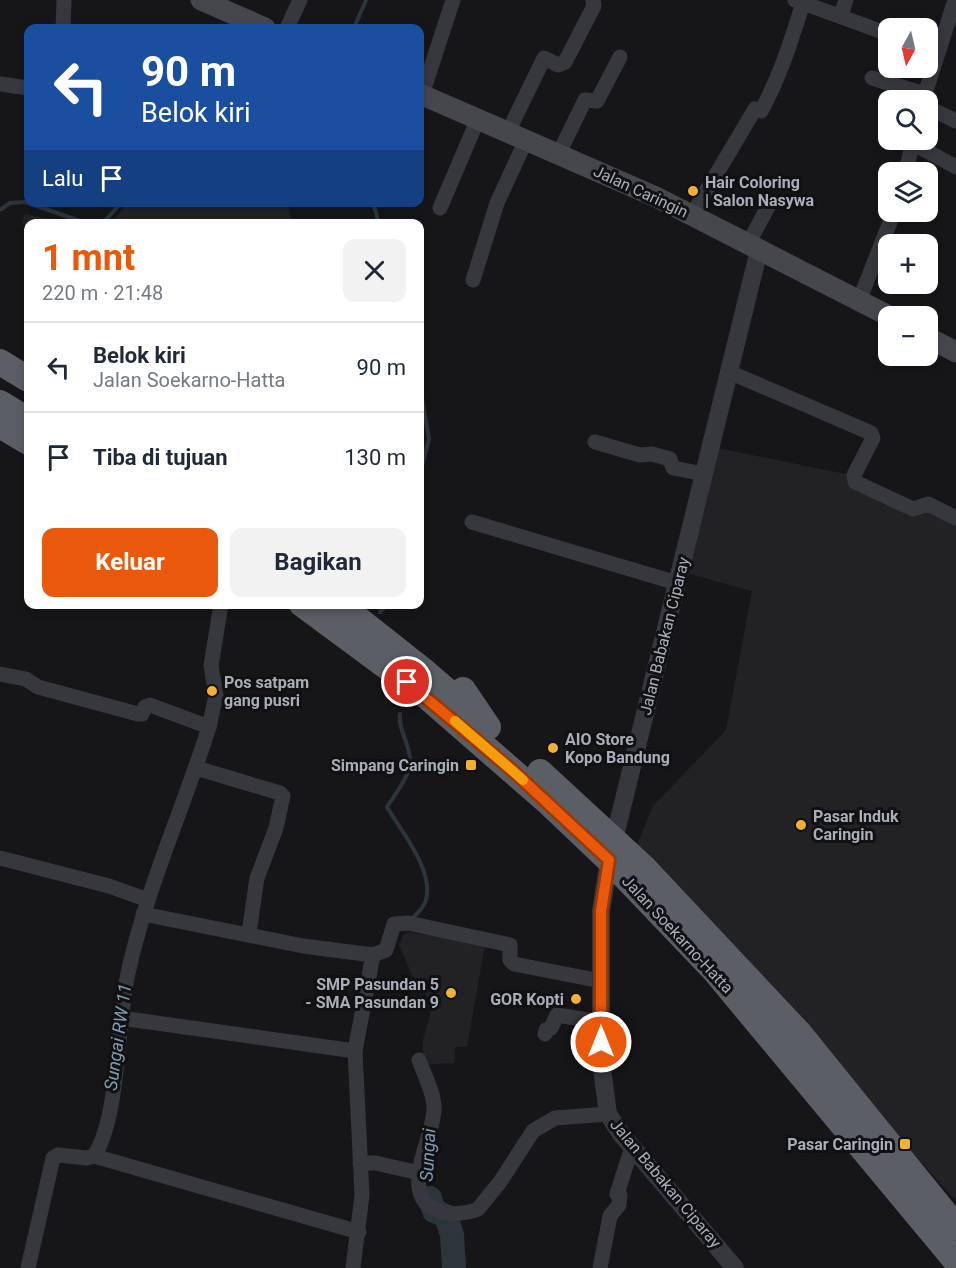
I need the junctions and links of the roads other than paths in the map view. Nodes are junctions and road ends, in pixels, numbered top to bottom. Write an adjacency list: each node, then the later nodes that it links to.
1 (64, 0): 10 (street)
2 (201, 0): 11 (main road)
3 (300, 0): 12 (street)
4 (453, 0): 18 (street)
5 (593, 0): 25 (street)
6 (846, 0): 9 (street)
7 (799, 1): 9 (street); 31 (street)
8 (955, 3): 14 (street)
9 (841, 15): 13 (street)
10 (63, 24)
11 (256, 24)
12 (289, 24)
13 (878, 30)
14 (938, 38)
15 (620, 57): 27 (street)
16 (872, 78): 20 (street)
17 (0, 84): 19 (street)
18 (424, 86)
19 (24, 87)
20 (901, 90)
21 (424, 96): 23 (main road, Jalan Caringin)
22 (938, 109): 24 (street)
23 (478, 119): 25 (main road, Jalan Caringin); 30 (street)
24 (956, 121)
25 (517, 136): 27 (main road, Jalan Caringin); 34 (street)
26 (928, 150): 28 (street)
27 (559, 153): 31 (main road, Jalan Caringin)
28 (956, 167)
29 (769, 205): 33 (street)
30 (440, 208)
31 (692, 215): 33 (main road, Jalan Caringin)
32 (890, 222): 35 (street)
33 (753, 247): 35 (main road, Jalan Caringin); 40 (street, Jalan Babakan Ciparay)
34 (473, 280)
35 (859, 301): 36 (main road, Jalan Caringin)
36 (878, 310)
37 (938, 343): 38 (main road)
38 (956, 352)
39 (0, 362): 41 (highway)
40 (729, 372): 49 (street, Jalan Babakan Ciparay); 50 (street)
41 (24, 377)
42 (0, 383): 43 (highway)
43 (24, 397)
44 (0, 403): 45 (highway)
45 (24, 418)
46 (0, 425): 47 (highway)
47 (24, 440)
48 (595, 442): 49 (street)
49 (704, 474): 52 (street, Jalan Babakan Ciparay)
50 (956, 518)
51 (472, 522): 52 (street)
52 (677, 583): 61 (street, Jalan Babakan Ciparay)
53 (220, 609): 58 (street)
54 (309, 609): 61 (highway, Jalan Soekarno-Hatta)
55 (345, 609): 59 (highway, Jalan Soekarno-Hatta)
56 (362, 609): 59 (highway, Jalan Soekarno-Hatta)
57 (0, 674): 58 (street)
58 (209, 726): 60 (street)
59 (488, 727): 61 (highway, Jalan Soekarno-Hatta)
60 (196, 768): 63 (street); 64 (street)
61 (611, 850): 66 (street, Jalan Babakan Ciparay); 77 (highway, Jalan Soekarno-Hatta); 80 (highway, Jalan Soekarno-Hatta)
62 (0, 858): 63 (street)
63 (146, 907): 64 (street); 67 (street)
64 (249, 933): 65 (street)
65 (373, 955): 66 (street); 70 (street)
66 (601, 981): 68 (street, Jalan Babakan Ciparay)
67 (121, 1018): 70 (street); 74 (street)
68 (601, 1022): 69 (street); 72 (street, Jalan Babakan Ciparay)
69 (545, 1034)
70 (355, 1051): 75 (street)
71 (419, 1060): 76 (street)
72 (608, 1114): 73 (street, Jalan Babakan Ciparay); 76 (street)
73 (632, 1147): 79 (street, Jalan Babakan Ciparay); 83 (street)
74 (94, 1156): 78 (street); 81 (street)
75 (360, 1163): 76 (street); 78 (street)
76 (419, 1173)
77 (956, 1227)
78 (359, 1232): 82 (street)
79 (721, 1260): 84 (street, Jalan Babakan Ciparay)
80 (956, 1261)
81 (28, 1268)
82 (352, 1268)
83 (600, 1268)
84 (735, 1268)

